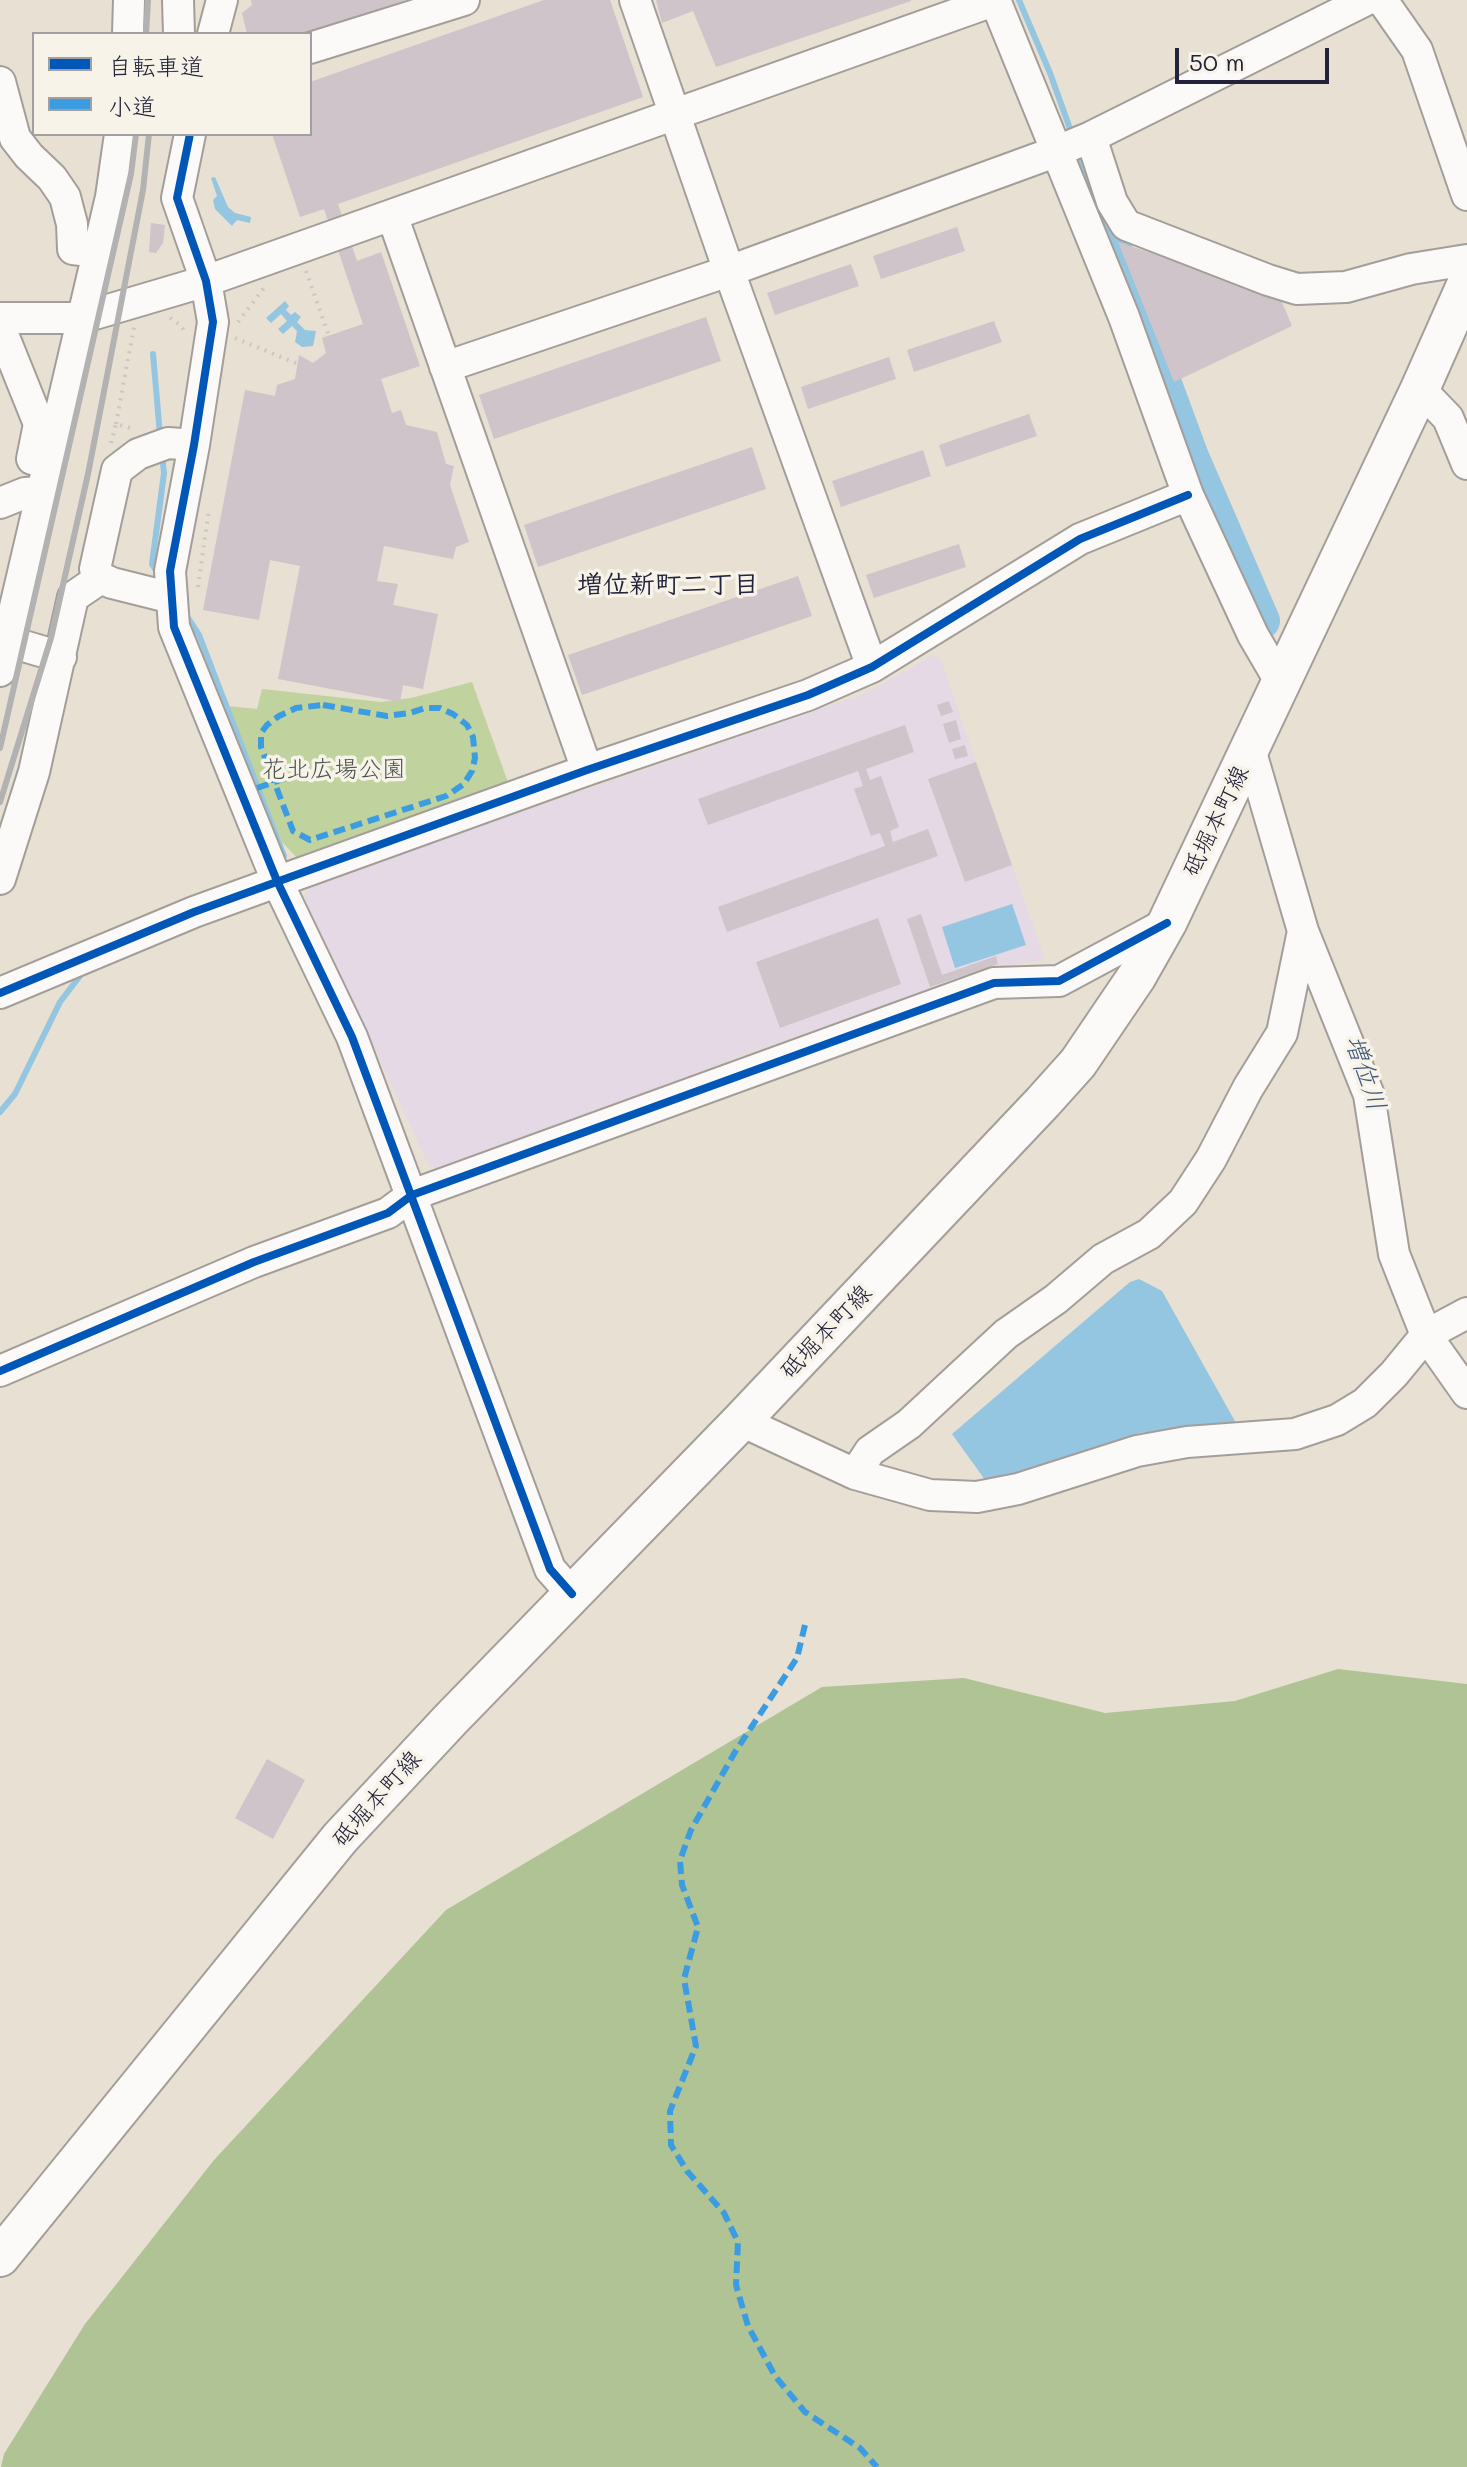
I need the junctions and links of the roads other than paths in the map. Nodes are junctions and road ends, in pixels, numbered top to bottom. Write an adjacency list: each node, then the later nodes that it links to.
1 (129, 0): 9 (street)
2 (178, 0): 10 (street)
3 (222, 0): 11 (street)
4 (464, 0): 12 (street)
5 (635, 0): 14 (street)
6 (996, 0): 14 (street); 18 (street)
7 (1366, 0): 17 (street)
8 (1382, 0): 19 (street)
9 (128, 32)
10 (179, 32)
11 (214, 32)
12 (312, 47)
13 (0, 82): 21 (street)
14 (675, 114): 20 (street); 23 (street)
15 (120, 136): 21 (street)
16 (190, 136): 24 (street)
17 (1091, 137): 18 (street); 22 (street)
18 (1055, 152): 23 (street); 34 (street)
19 (1467, 195)
20 (392, 215): 24 (street); 30 (street)
21 (98, 252): 27 (street)
22 (1467, 260)
23 (729, 271): 30 (street); 40 (street)
24 (206, 281): 27 (street); 32 (street)
25 (1467, 283): 31 (main road, 砥堀本町線)
26 (0, 318): 27 (street)
27 (81, 318): 35 (street)
28 (0, 327): 29 (street)
29 (7, 363): 35 (street)
30 (445, 367): 44 (street)
31 (1420, 389): 33 (street); 42 (main road, 砥堀本町線)
32 (194, 445): 36 (street); 37 (street)
33 (1467, 464)
34 (1188, 495): 40 (street); 42 (street)
35 (22, 496): 38 (street)
36 (101, 578): 37 (street); 39 (street)
37 (185, 595): 46 (street)
38 (3, 639): 39 (street); 41 (street)
39 (61, 657): 45 (street)
40 (872, 667): 44 (street)
41 (0, 671)
42 (1281, 683): 43 (main road, 砥堀本町線)
43 (1250, 749): 47 (main road, 砥堀本町線); 48 (street)
44 (587, 770): 46 (street)
45 (0, 879)
46 (277, 881): 49 (street); 50 (street)
47 (1167, 923): 50 (street); 55 (main road, 砥堀本町線)
48 (1303, 931): 52 (street); 56 (street)
49 (0, 993)
50 (412, 1195): 53 (street); 57 (street)
51 (1467, 1313): 52 (street)
52 (1426, 1335): 54 (street); 56 (street)
53 (0, 1371)
54 (1467, 1393)
55 (741, 1421): 56 (street); 57 (main road, 砥堀本町線)
56 (855, 1474)
57 (572, 1594): 58 (main road, 砥堀本町線)
58 (0, 2257)

